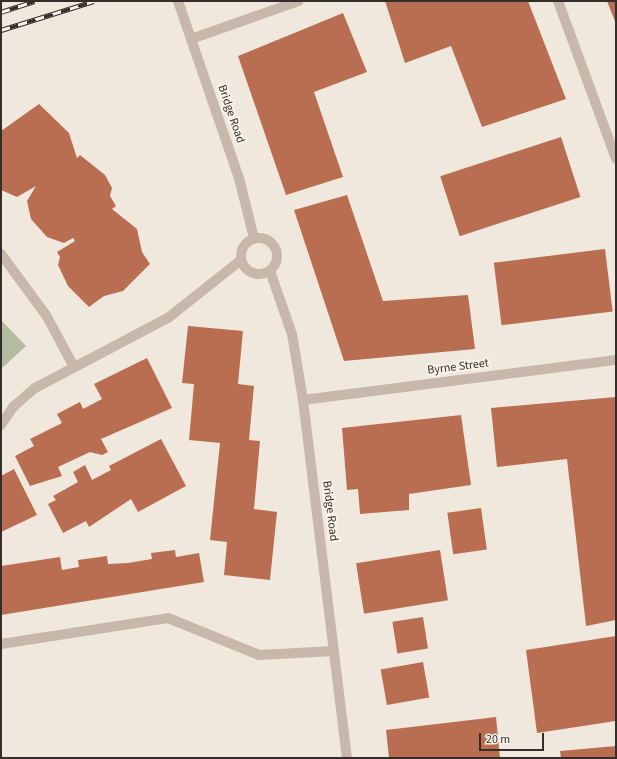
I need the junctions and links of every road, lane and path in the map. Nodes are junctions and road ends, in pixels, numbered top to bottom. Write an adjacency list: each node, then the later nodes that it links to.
1 (299, 1): 4 (street)
2 (558, 1): 5 (street)
3 (179, 4): 4 (street, Bridge Road)
4 (190, 39): 6 (street, Bridge Road)
5 (616, 159)
6 (254, 238): 8 (street); 9 (street)
7 (1, 254): 11 (street)
8 (241, 260): 9 (street); 11 (street)
9 (270, 271): 12 (street, Bridge Road)
10 (616, 360): 12 (street, Byrne Street)
11 (74, 367): 13 (street)
12 (303, 400): 15 (street, Bridge Road)
13 (1, 425)
14 (1, 644): 15 (street)
15 (334, 652): 16 (street, Bridge Road)
16 (347, 758)

